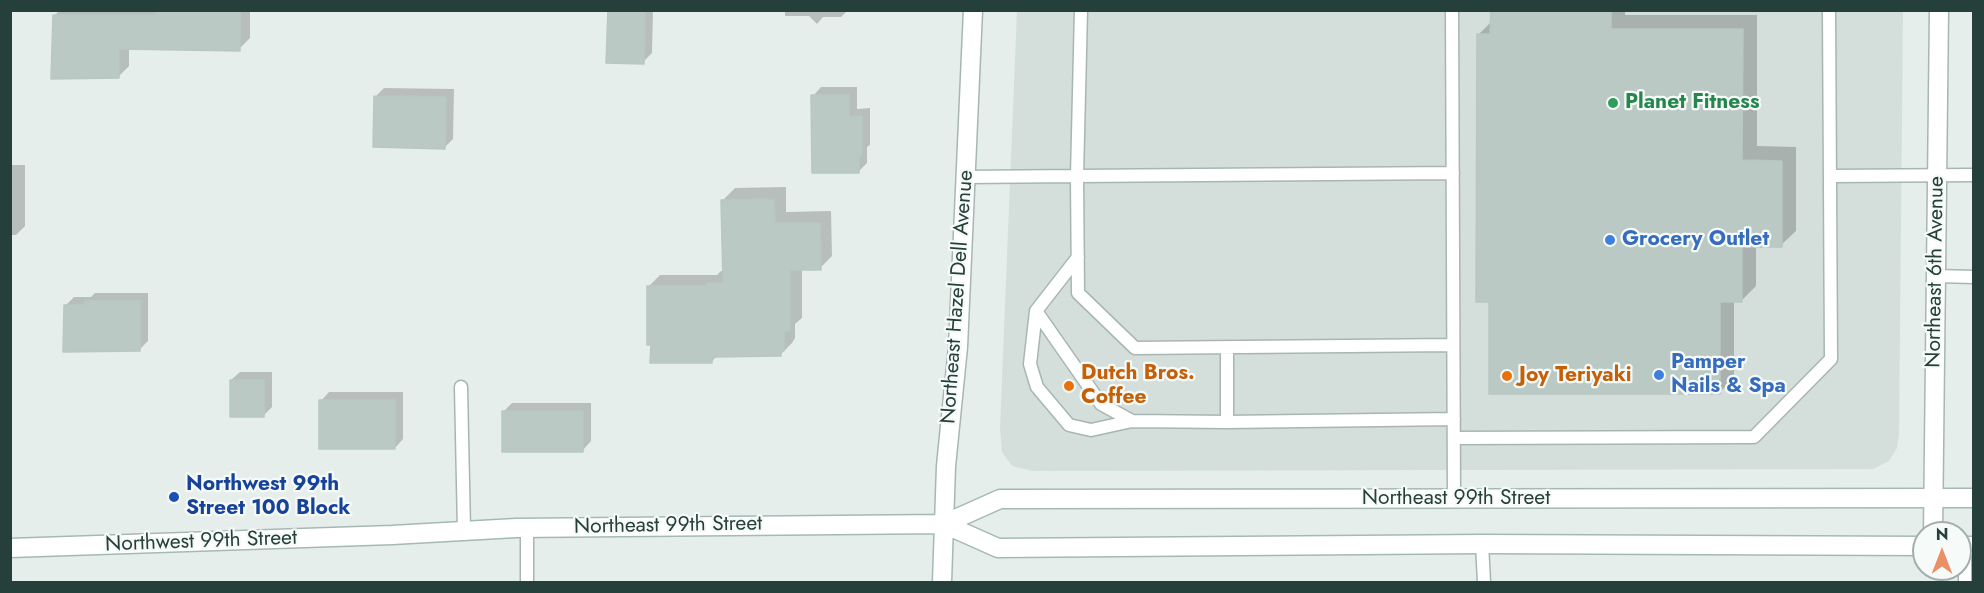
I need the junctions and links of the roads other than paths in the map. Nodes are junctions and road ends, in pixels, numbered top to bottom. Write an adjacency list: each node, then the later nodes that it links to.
1 (974, 10): 10 (main road, Northeast Hazel Dell Avenue)
2 (1081, 10): 11 (lane)
3 (1452, 10): 6 (lane)
4 (1829, 10): 8 (lane)
5 (1939, 10): 7 (main road, Northeast 6th Avenue)
6 (1453, 173): 11 (lane); 16 (lane)
7 (1937, 175): 8 (lane); 9 (lane); 13 (main road, Northeast 6th Avenue)
8 (1830, 176): 22 (lane)
9 (1974, 176)
10 (966, 177): 11 (lane); 27 (main road, Northeast Hazel Dell Avenue)
11 (1077, 177): 12 (lane)
12 (1078, 257): 15 (lane); 17 (lane)
13 (1936, 276): 14 (lane); 23 (main road, Northeast 6th Avenue)
14 (1974, 277)
15 (1036, 311): 20 (lane); 20 (lane)
16 (1454, 345): 17 (lane); 19 (lane)
17 (1227, 347): 21 (lane)
18 (461, 387): 29 (lane)
19 (1454, 419): 21 (lane); 22 (lane)
20 (1132, 421): 21 (lane)
21 (1227, 422)
22 (1454, 438): 25 (lane)
23 (1933, 498): 24 (main road, Northeast 99th Street); 25 (main road, Northeast 99th Street); 26 (main road, Northeast 6th Avenue)
24 (1974, 498)
25 (1454, 499): 27 (main road, Northeast 99th Street)
26 (1933, 521)
27 (944, 524): 28 (main road, Northeast 99th Street); 31 (main road, Northeast 99th Street); 35 (main road, Northeast Hazel Dell Avenue)
28 (527, 528): 29 (main road, Northeast 99th Street); 34 (lane)
29 (464, 531): 30 (main road, Northeast 99th Street)
30 (392, 535): 33 (main road, Northwest 99th Street)
31 (1482, 544): 32 (main road, Northeast 99th Street); 36 (lane)
32 (1912, 546)
33 (10, 548)
34 (527, 582)
35 (942, 582)
36 (1484, 582)

